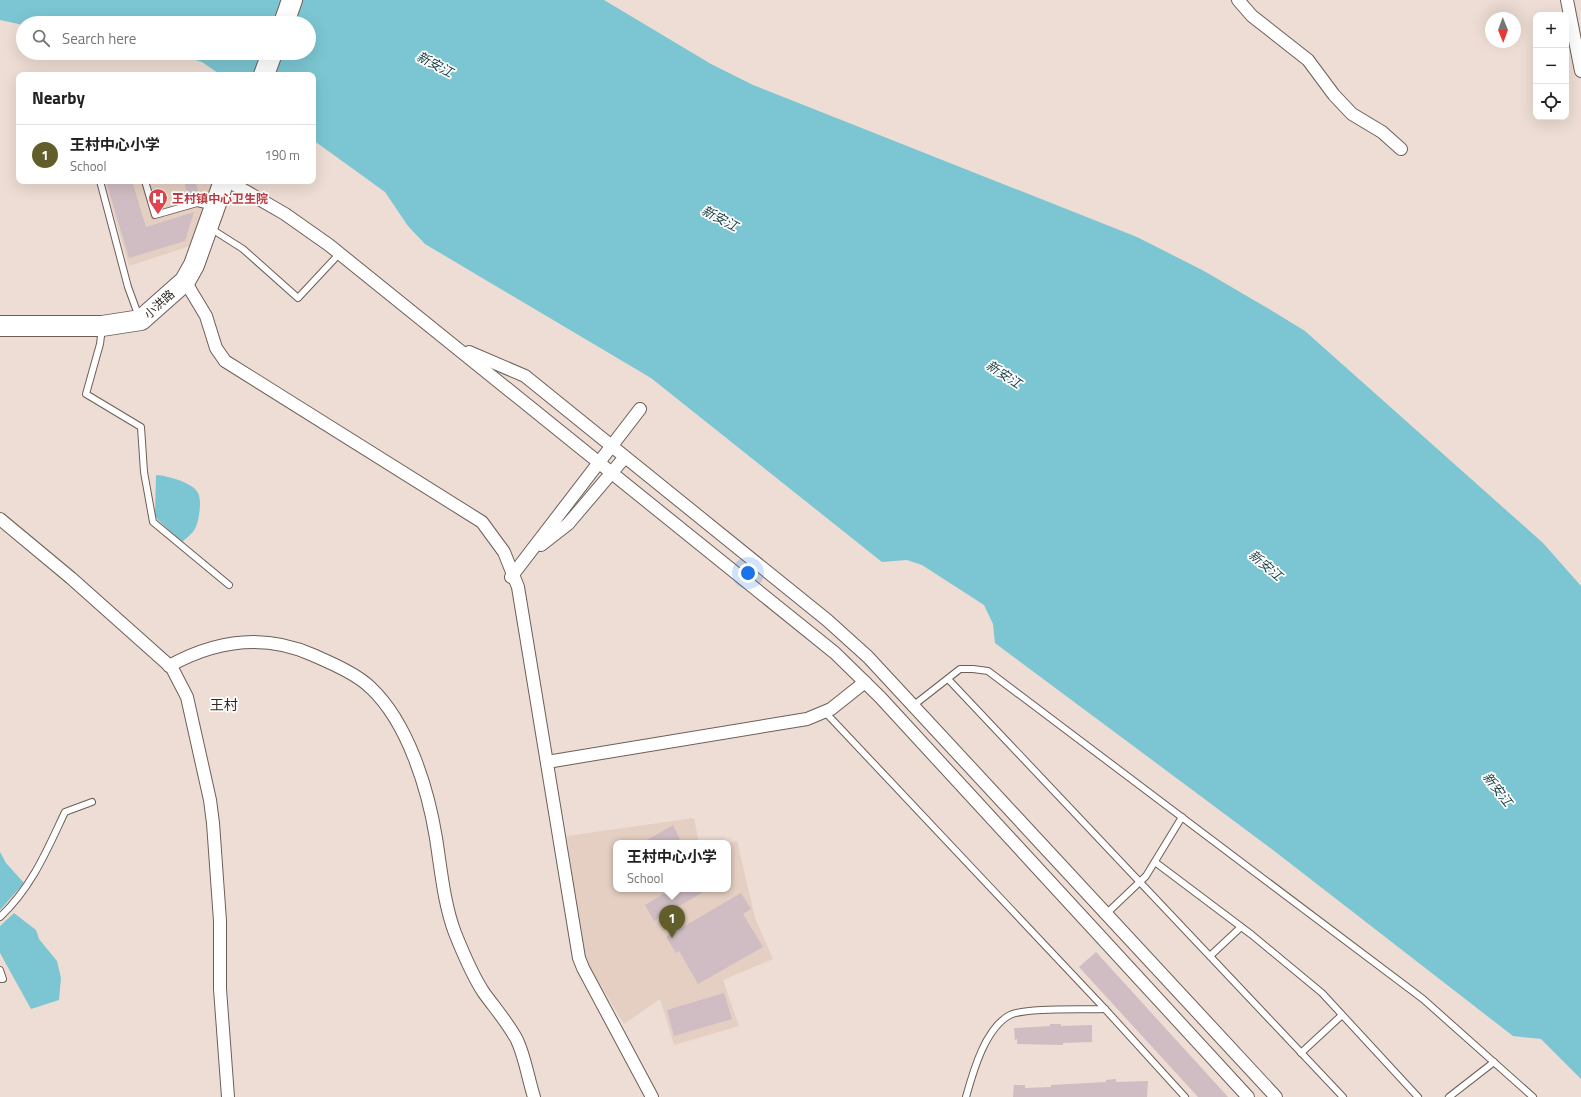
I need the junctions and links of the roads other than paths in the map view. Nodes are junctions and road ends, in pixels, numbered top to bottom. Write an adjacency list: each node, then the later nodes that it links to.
1 (292, 0): 4 (main road)
2 (1238, 0): 8 (street)
3 (1567, 0): 7 (street)
4 (286, 16)
5 (269, 60): 6 (main road)
6 (265, 72)
7 (1581, 72)
8 (1401, 149)
9 (101, 184): 17 (lane)
10 (146, 184): 13 (lane)
11 (223, 184): 13 (main road, 小洪路)
12 (233, 184): 15 (street)
13 (215, 207): 14 (main road, 小洪路)
14 (208, 227): 15 (lane); 16 (main road, 小洪路)
15 (340, 254): 20 (street)
16 (185, 281): 17 (main road, 小洪路); 25 (street)
17 (140, 320): 19 (main road, 小洪路)
18 (0, 326): 19 (main road, 小洪路)
19 (102, 326): 26 (lane)
20 (452, 344): 22 (street); 23 (street)
21 (640, 409): 25 (street)
22 (625, 457): 23 (street); 30 (street)
23 (612, 472): 25 (street); 29 (street)
24 (0, 519): 27 (street)
25 (512, 573): 32 (street)
26 (229, 584)
27 (169, 666): 47 (street); 48 (street)
28 (948, 679): 30 (lane); 34 (lane); 36 (lane)
29 (865, 682): 31 (street); 52 (street)
30 (914, 705): 37 (street)
31 (825, 712): 32 (street); 43 (lane)
32 (548, 762): 49 (street)
33 (92, 802): 38 (lane)
34 (1182, 817): 35 (lane); 46 (lane)
35 (1155, 862): 36 (lane); 39 (lane)
36 (1140, 882): 37 (lane); 40 (lane)
37 (1107, 913): 53 (street)
38 (0, 917)
39 (1241, 927): 40 (lane); 44 (lane)
40 (1210, 956): 45 (lane)
41 (0, 970): 42 (lane)
42 (0, 979)
43 (1105, 1009): 50 (lane); 51 (lane)
44 (1342, 1015): 45 (lane); 55 (lane)
45 (1301, 1053): 54 (lane)
46 (1494, 1062): 56 (lane); 57 (lane)
47 (228, 1097)
48 (534, 1097)
49 (652, 1097)
50 (966, 1097)
51 (1185, 1097)
52 (1248, 1097)
53 (1276, 1097)
54 (1343, 1097)
55 (1418, 1097)
56 (1449, 1097)
57 (1533, 1097)

